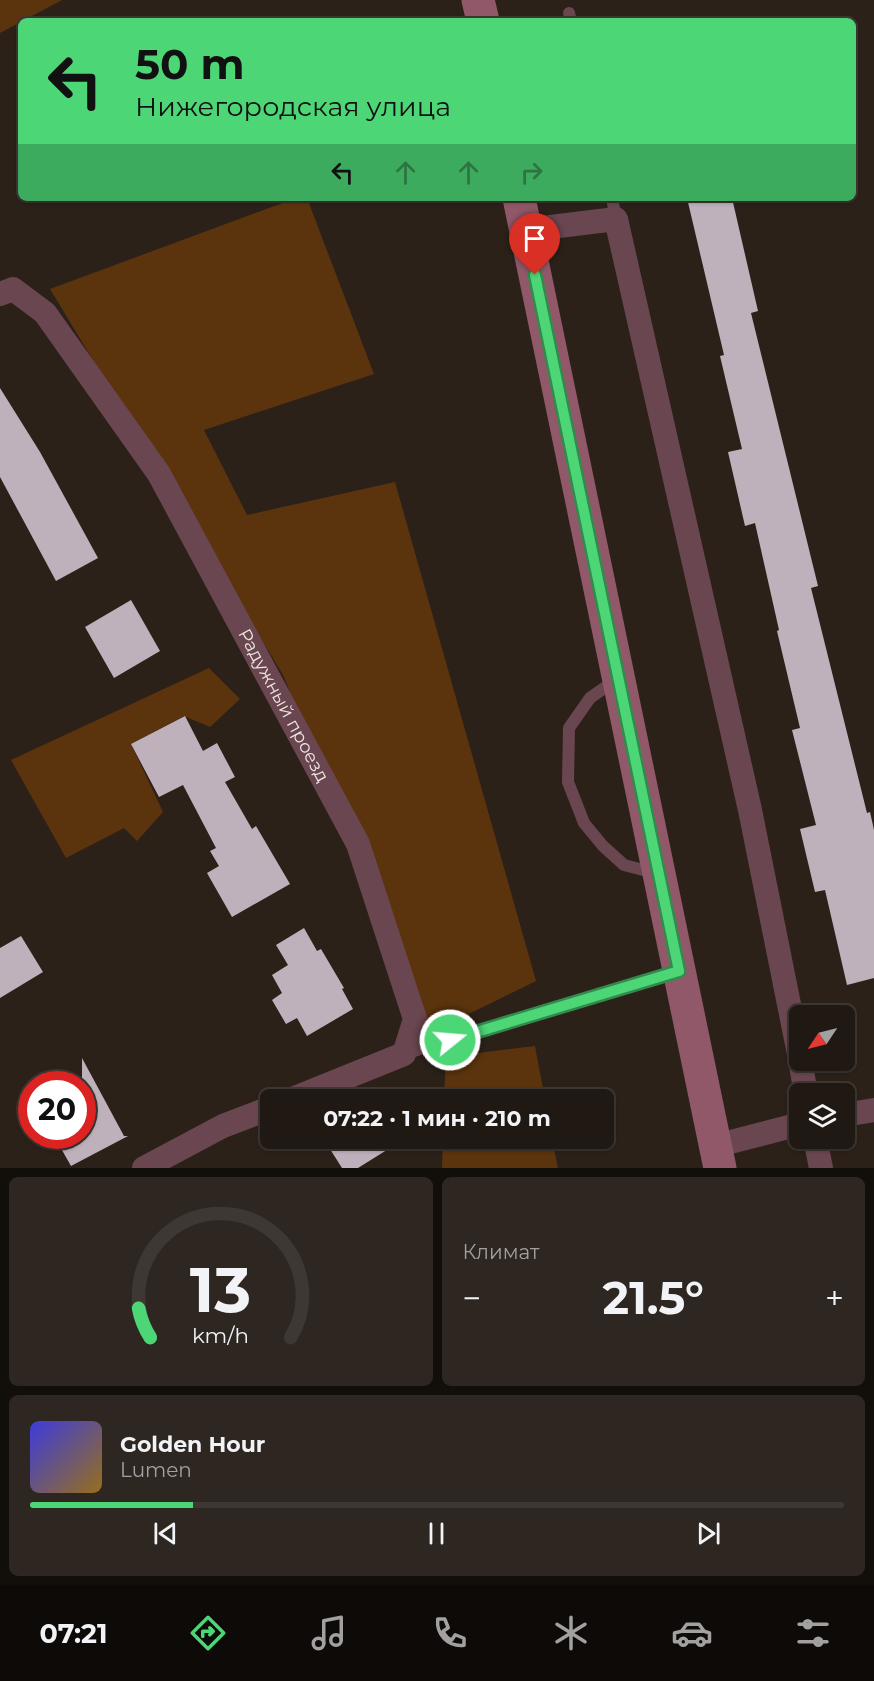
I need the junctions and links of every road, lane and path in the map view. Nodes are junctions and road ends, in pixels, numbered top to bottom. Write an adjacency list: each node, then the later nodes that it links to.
1 (478, 0): 2 (street)
2 (482, 18)
3 (520, 201): 5 (street)
4 (614, 209): 5 (street); 10 (street)
5 (526, 230): 7 (street)
6 (6, 292): 11 (street, Радужный проезд)
7 (618, 678): 8 (street); 8 (lane)
8 (659, 874): 9 (street)
9 (679, 971): 11 (lane); 18 (street)
10 (789, 1005)
11 (404, 1054): 12 (street)
12 (317, 1089)
13 (874, 1110): 15 (street)
14 (260, 1112): 19 (street)
15 (855, 1113)
16 (789, 1128): 18 (street)
17 (817, 1149): 20 (street)
18 (718, 1157)
19 (144, 1168)
20 (821, 1168)

